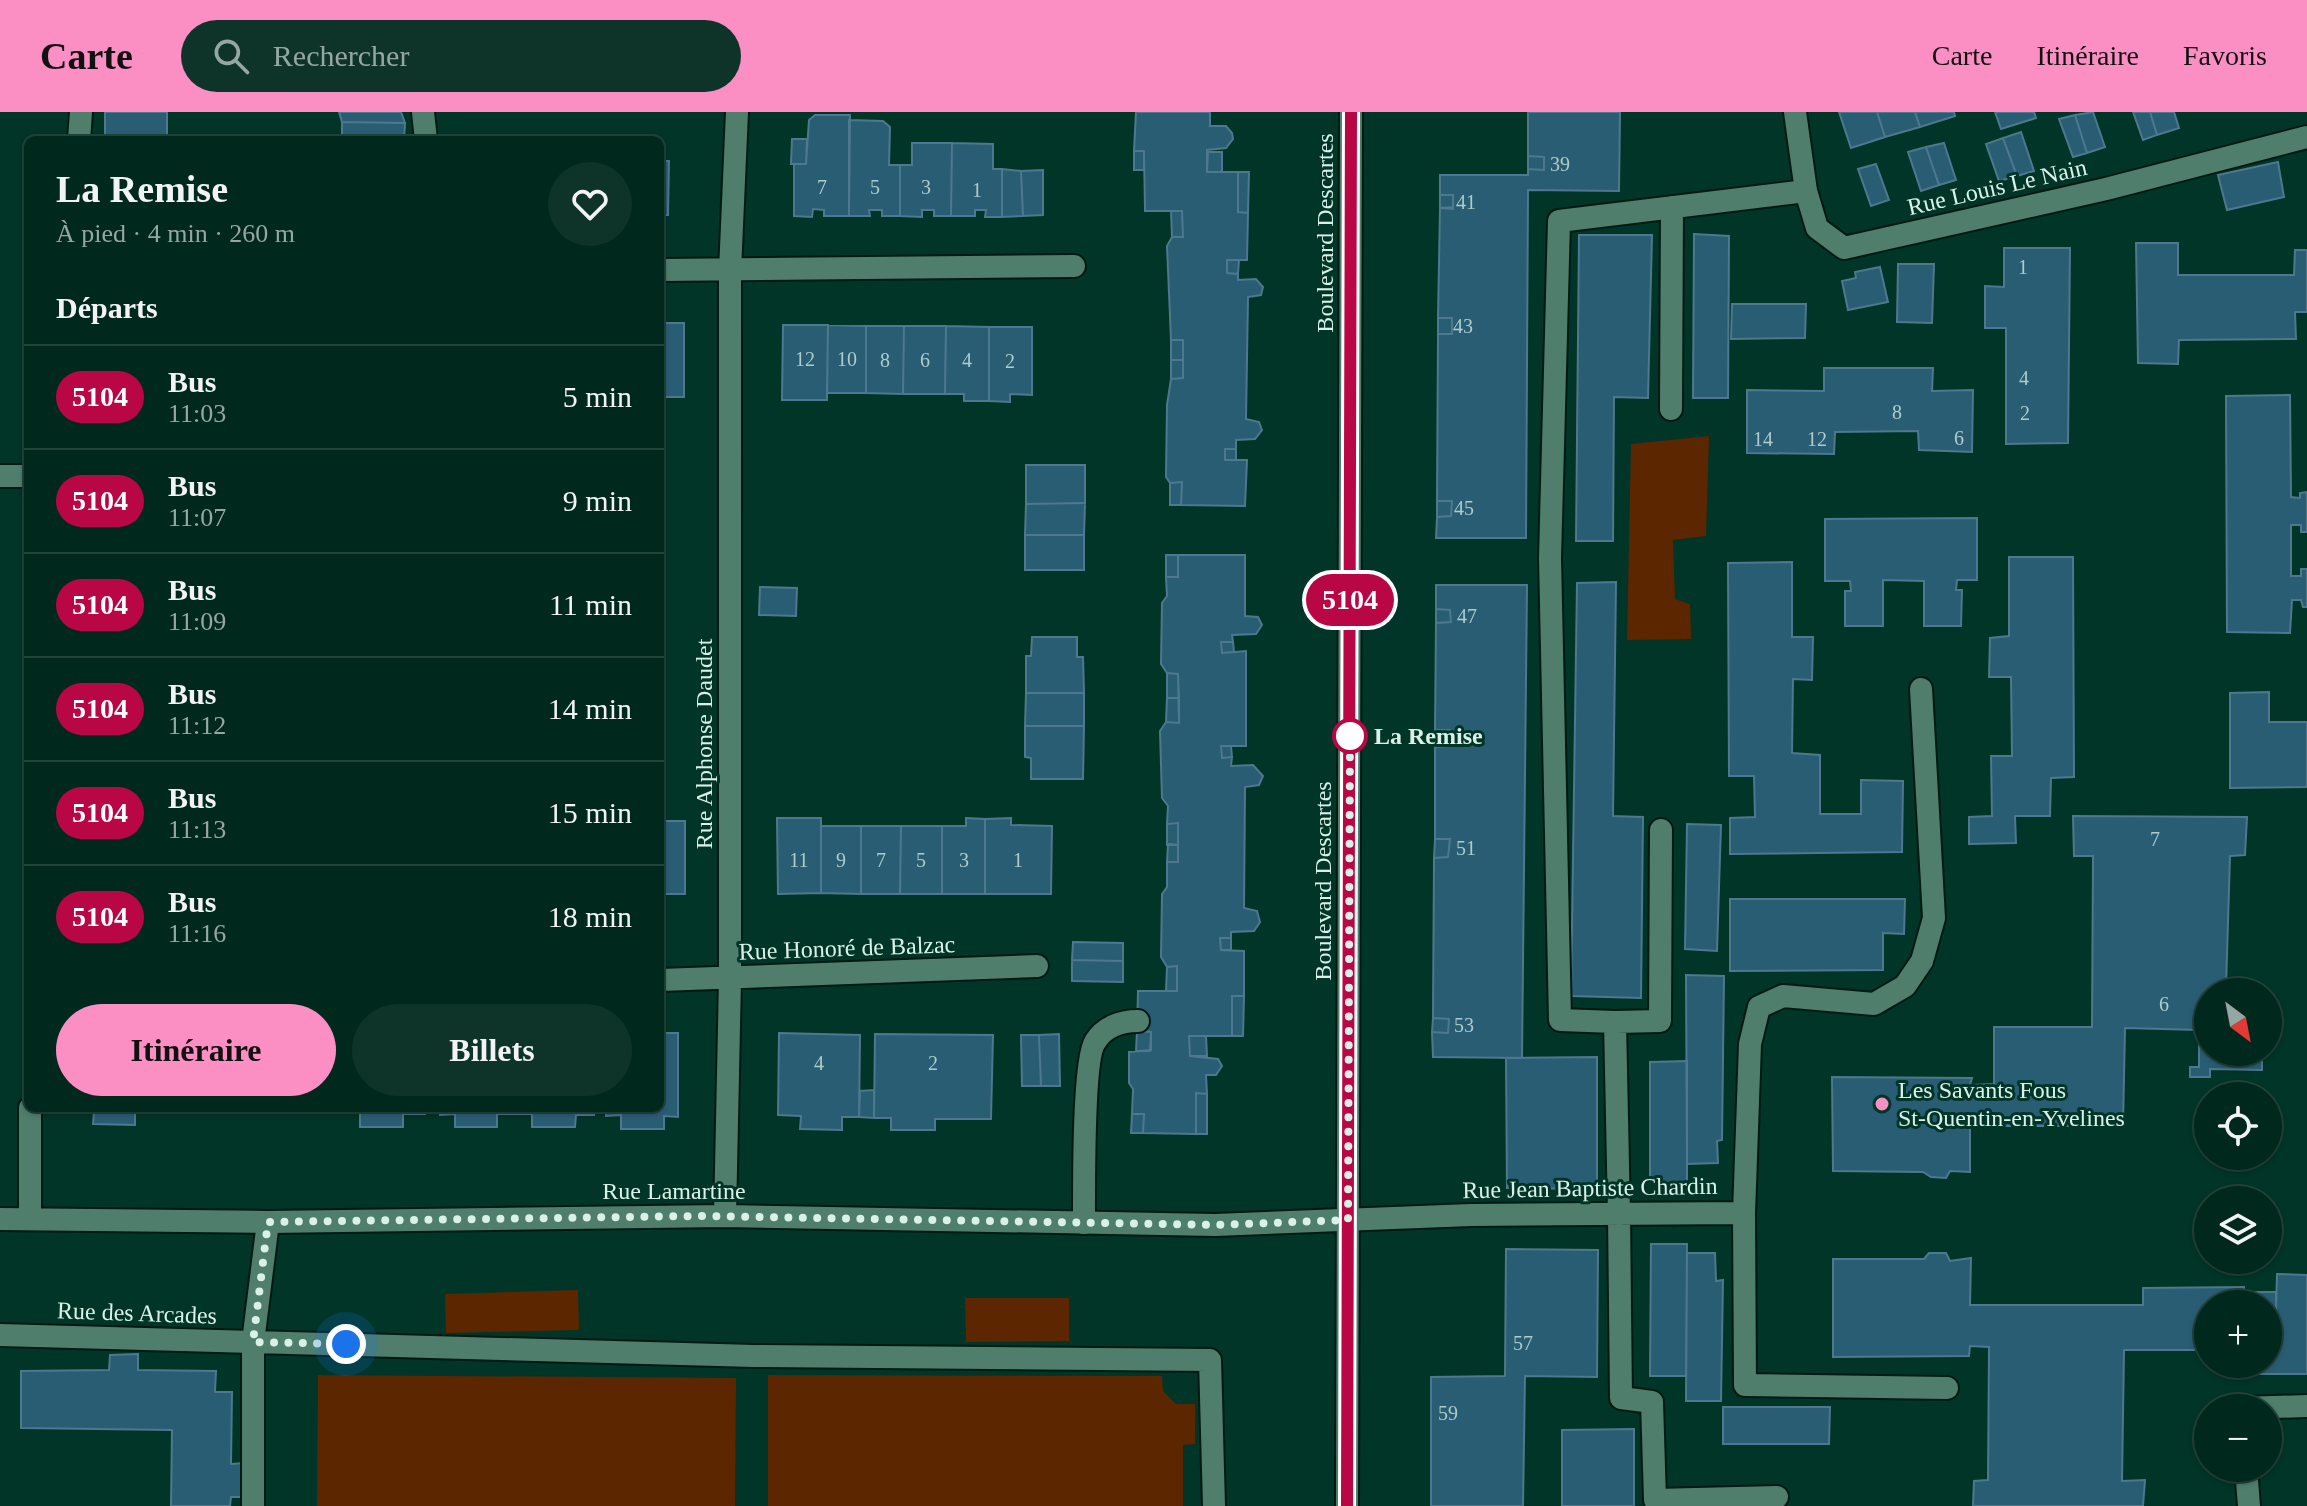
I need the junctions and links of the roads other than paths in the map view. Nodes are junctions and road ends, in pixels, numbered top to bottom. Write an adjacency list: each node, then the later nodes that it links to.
1 (81, 112): 6 (street)
2 (423, 112): 7 (street)
3 (737, 112): 13 (street, Rue Alphonse Daudet)
4 (1351, 112): 30 (street, Boulevard Descartes)
5 (1795, 112): 9 (street, Rue Louis Le Nain)
6 (79, 136)
7 (426, 136)
8 (2307, 137): 9 (street, Rue Louis Le Nain)
9 (1806, 191): 10 (street)
10 (1672, 207): 14 (street); 23 (street)
11 (1074, 266): 13 (street)
12 (664, 270): 13 (street)
13 (730, 271): 20 (street, Rue Alphonse Daudet)
14 (1671, 409)
15 (0, 476): 16 (street)
16 (24, 476)
17 (1921, 689): 25 (street, Rue Jean Baptiste Chardin)
18 (1661, 830): 23 (street)
19 (1037, 966): 20 (street, Rue Honoré de Balzac)
20 (730, 979): 21 (street, Rue Honoré de Balzac); 27 (street, Rue Alphonse Daudet)
21 (664, 980)
22 (1138, 1021): 32 (street)
23 (1615, 1022): 26 (street)
24 (30, 1112): 29 (street)
25 (1744, 1213): 26 (street, Rue Jean Baptiste Chardin); 35 (street)
26 (1619, 1214): 30 (street, Rue Jean Baptiste Chardin); 39 (street)
27 (725, 1216): 31 (street, Rue Lamartine); 32 (street, Rue Lamartine)
28 (0, 1219): 29 (street, Rue Lamartine)
29 (30, 1219): 31 (street, Rue Lamartine)
30 (1348, 1220): 32 (street, Rue Lamartine); 42 (street, Boulevard Descartes)
31 (268, 1222): 34 (street)
32 (1084, 1223)
33 (0, 1335): 34 (street, Rue des Arcades)
34 (253, 1342): 40 (street); 41 (street, Rue des Arcades)
35 (1947, 1388)
36 (2307, 1406): 37 (street)
37 (2282, 1407)
38 (2247, 1482): 43 (street)
39 (1777, 1497)
40 (253, 1506)
41 (1214, 1506)
42 (1347, 1506)
43 (2249, 1506)

